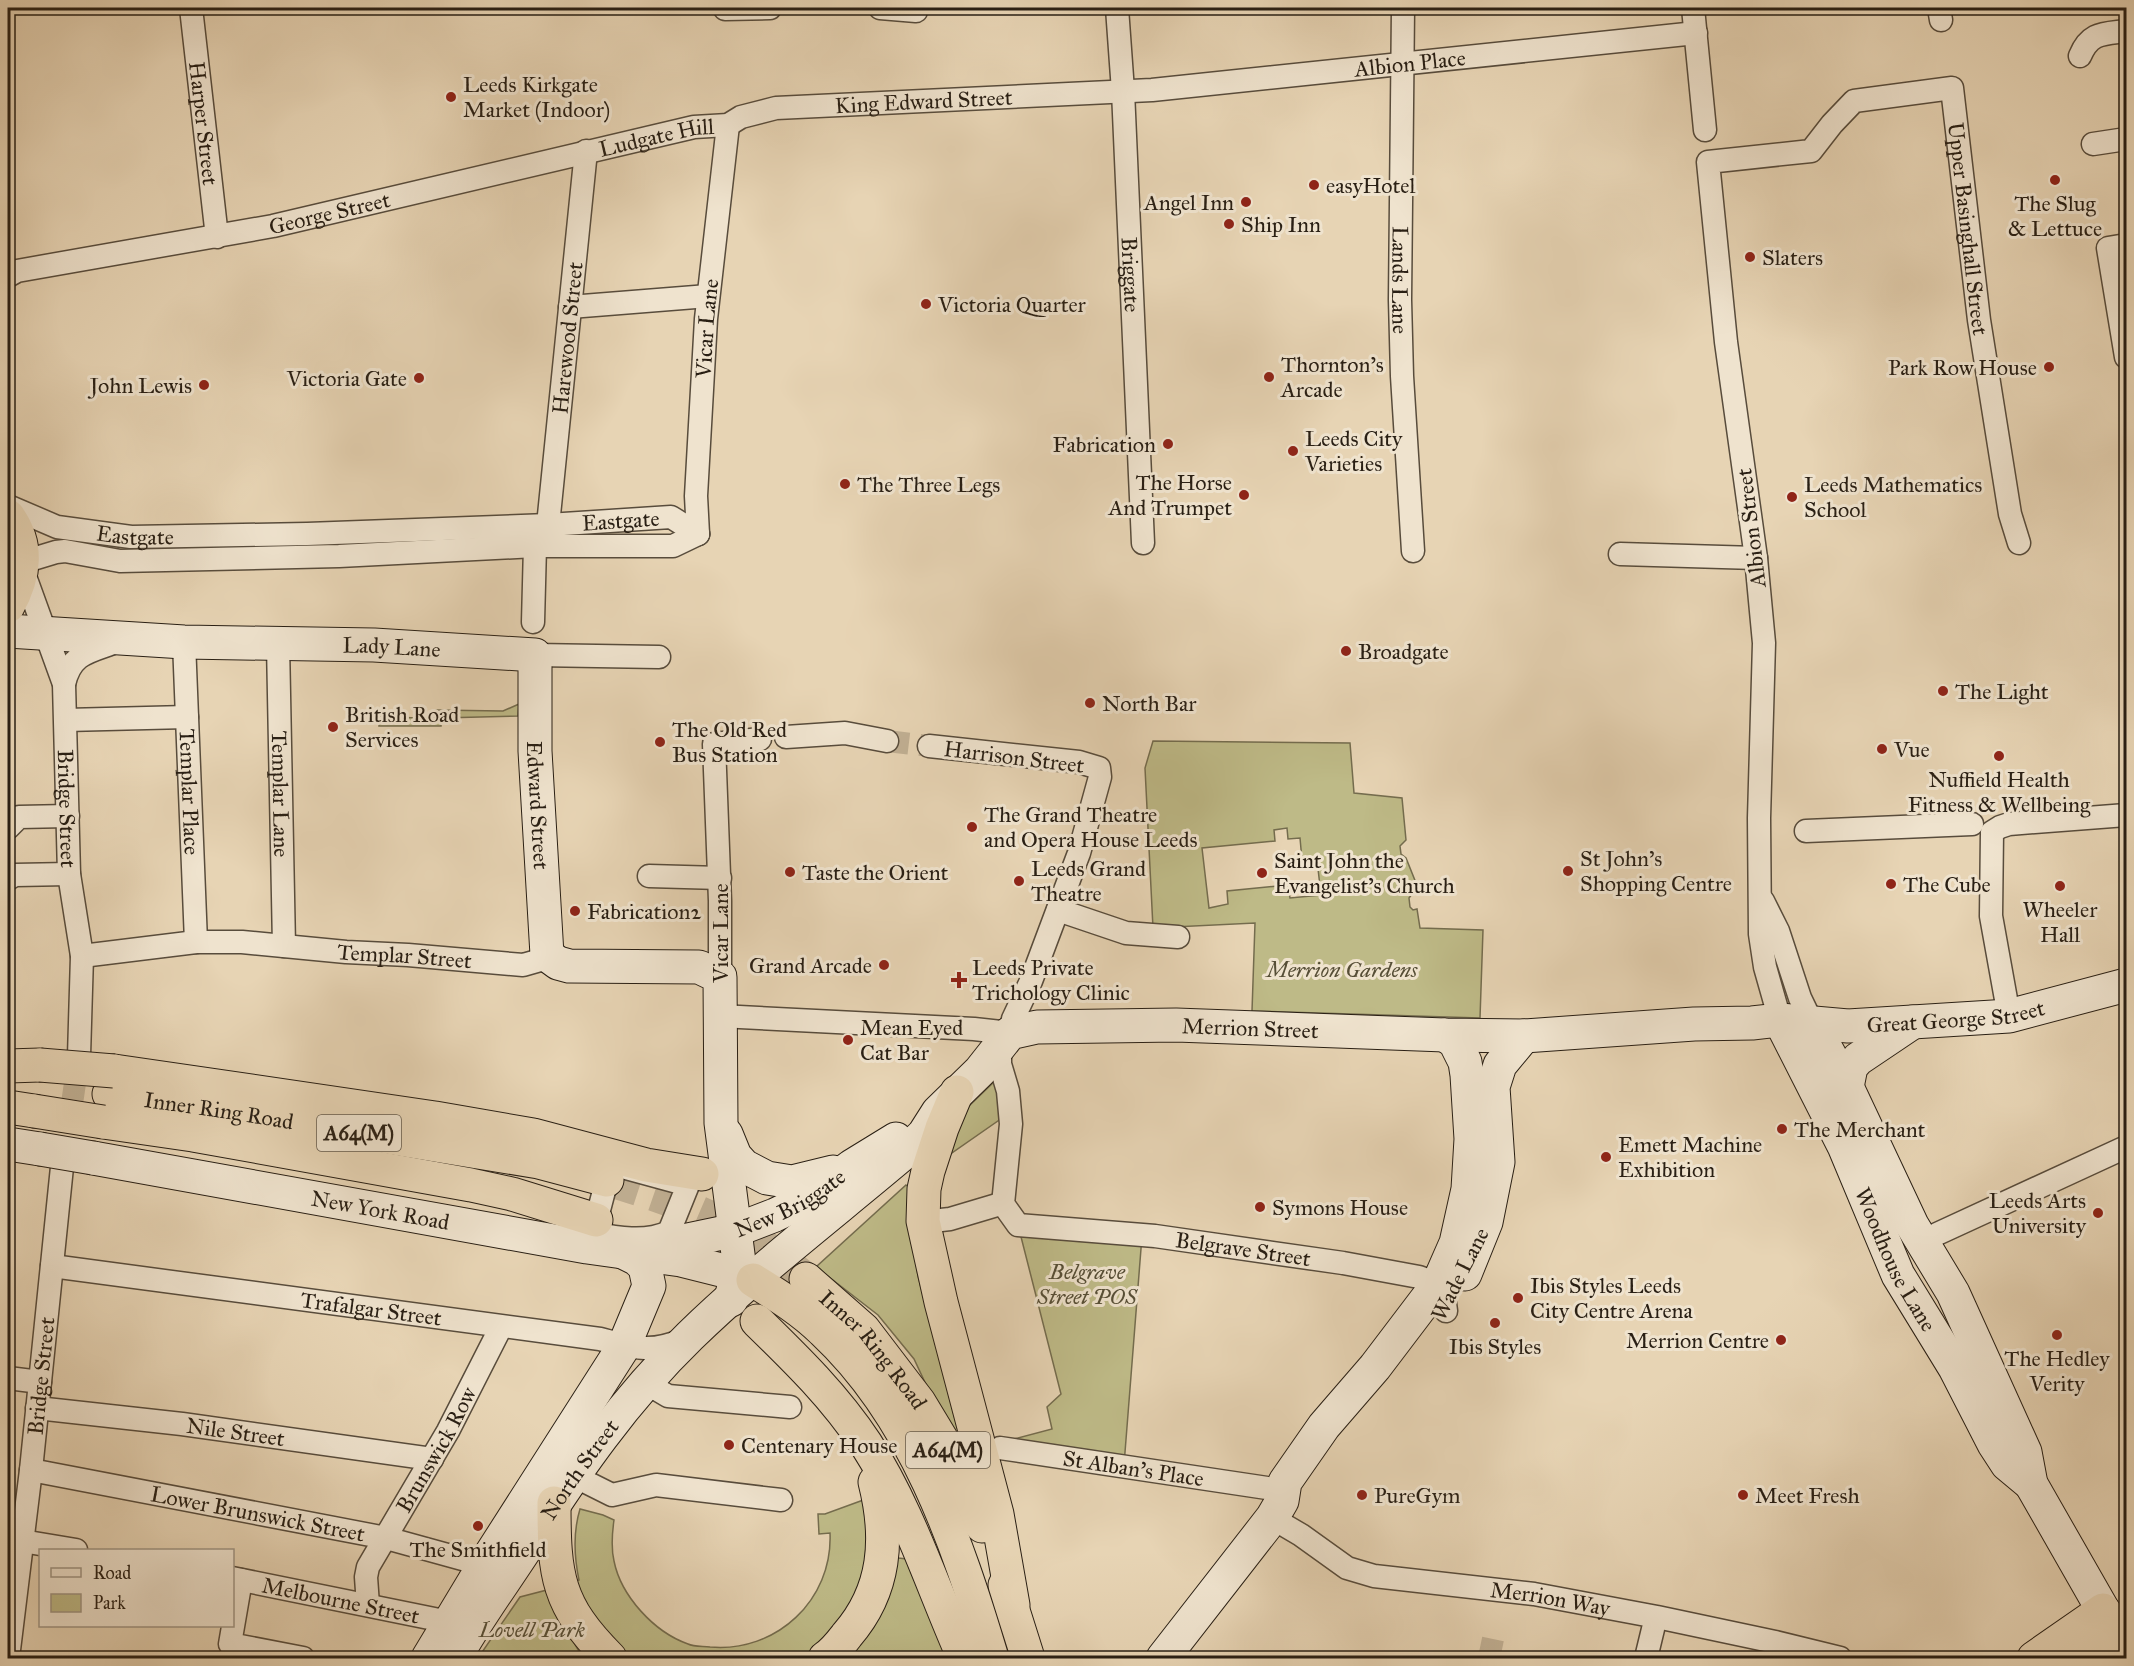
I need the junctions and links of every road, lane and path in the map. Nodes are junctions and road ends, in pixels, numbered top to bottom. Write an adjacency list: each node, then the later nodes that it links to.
1 (191, 8): 20 (street, Harper Street)
2 (770, 8): 7 (street)
3 (880, 8): 8 (street)
4 (1117, 8): 13 (street, Briggate)
5 (1403, 8): 12 (street, Lands Lane)
6 (1693, 8): 10 (street)
7 (725, 9)
8 (916, 11)
9 (2127, 31): 11 (street)
10 (1696, 33): 12 (street, Albion Place); 15 (street)
11 (2079, 56)
12 (1403, 64): 13 (street, Albion Place); 33 (street, Lands Lane)
13 (1123, 91): 14 (street, King Edward Street); 30 (street, Briggate)
14 (728, 125): 18 (street, Ludgate Hill); 23 (street, Vicar Lane)
15 (1705, 130)
16 (2127, 139): 17 (street)
17 (2093, 144)
18 (586, 151): 20 (street, George Street); 24 (street, Harewood Street)
19 (1708, 162): 31 (street, Upper Basinghall Street); 35 (street, Albion Street)
20 (217, 237): 22 (street, George Street)
21 (2117, 247): 25 (street)
22 (8, 276)
23 (708, 296): 24 (street); 29 (street, Vicar Lane)
24 (570, 308): 28 (street, Harewood Street)
25 (2127, 357)
26 (8, 506): 28 (street, Eastgate)
27 (8, 516): 36 (highway)
28 (548, 525): 29 (street, Eastgate)
29 (698, 534): 32 (street, Eastgate)
30 (1143, 543)
31 (2019, 543)
32 (536, 546): 36 (street, Eastgate); 38 (street)
33 (1413, 551)
34 (1620, 554): 35 (street)
35 (1756, 558): 63 (street, Albion Street)
36 (22, 565): 37 (highway); 40 (street, Bridge Street)
37 (8, 606)
38 (534, 622)
39 (8, 631): 40 (street, Lady Lane)
40 (45, 633): 41 (street, Lady Lane); 46 (street, Bridge Street)
41 (126, 638): 42 (street, Lady Lane); 46 (street, Lady Lane)
42 (184, 642): 43 (street, Lady Lane); 47 (street, Templar Place)
43 (278, 644): 44 (street, Lady Lane); 67 (street, Templar Lane)
44 (535, 655): 45 (street, Lady Lane); 68 (street, Edward Street)
45 (659, 657)
46 (63, 684): 48 (street, Bridge Street)
47 (187, 717): 48 (street); 66 (street, Templar Place)
48 (66, 720): 54 (street, Bridge Street)
49 (786, 737): 51 (street)
50 (760, 739): 61 (street, Vicar Lane)
51 (887, 741)
52 (929, 746): 53 (street, Harrison Street)
53 (1099, 768): 64 (street, New Briggate)
54 (68, 816): 56 (street); 59 (street, Bridge Street)
55 (2127, 816): 57 (street)
56 (8, 828)
57 (1982, 828): 58 (street); 73 (street)
58 (1806, 831)
59 (69, 874): 62 (street); 69 (street, Bridge Street)
60 (649, 876): 61 (street)
61 (720, 878): 70 (street, Vicar Lane)
62 (8, 879)
63 (1761, 896): 74 (street, Albion Street); 76 (street, Albion Street)
64 (1058, 910): 65 (street); 79 (street, New Briggate)
65 (1178, 937)
66 (196, 942): 67 (street, Templar Street); 69 (street, Templar Street)
67 (284, 946): 68 (street, Templar Street)
68 (547, 955): 70 (street)
69 (82, 956): 80 (street, Bridge Street)
70 (720, 977): 72 (street, Vicar Lane)
71 (2127, 985): 73 (street, Great George Street)
72 (720, 1016): 79 (street, Merrion Street); 86 (street, Vicar Lane)
73 (2009, 1016): 75 (street, Great George Street)
74 (1780, 1020): 76 (street, Great George Street); 78 (street, Merrion Street); 119 (street, Woodhouse Lane)
75 (1915, 1021): 76 (street, Great George Street); 82 (street)
76 (1812, 1023): 82 (street, Woodhouse Lane)
77 (1445, 1035): 78 (street, Merrion Street); 79 (street, Merrion Street); 104 (street, Wade Lane)
78 (1524, 1036): 104 (street, Wade Lane)
79 (1005, 1041): 85 (street, New Briggate); 104 (street, Belgrave Street)
80 (79, 1056)
81 (8, 1066): 83 (highway, A64(M))
82 (1847, 1086): 99 (street, Woodhouse Lane)
83 (25, 1089): 84 (highway, Inner Ring Road / A64(M))
84 (109, 1095): 92 (highway, A64(M)); 93 (highway, Inner Ring Road / A64(M)); 96 (highway, Inner Ring Road / A64(M))
85 (948, 1102): 88 (street, New Briggate); 91 (street, New Briggate); 129 (highway, A64(M))
86 (721, 1123): 91 (street, Vicar Lane); 92 (street, Vicar Lane); 94 (street, Vicar Lane)
87 (8, 1144): 90 (street, New York Road)
88 (911, 1147): 103 (street, North Street)
89 (2127, 1147): 99 (street)
90 (65, 1158): 100 (street, New York Road); 101 (street, Bridge Street)
91 (852, 1166): 98 (street, New Briggate)
92 (702, 1174): 94 (street)
93 (607, 1180): 96 (street); 96 (street)
94 (730, 1190): 98 (street, Vicar Lane)
95 (997, 1205): 97 (street)
96 (596, 1220)
97 (941, 1220)
98 (736, 1230): 100 (street, New Briggate); 103 (street)
99 (1923, 1242): 119 (street, Woodhouse Lane)
100 (625, 1253): 103 (street, New York Road); 108 (street, North Street)
101 (52, 1266): 106 (street, Trafalgar Street); 110 (street, Bridge Street)
102 (806, 1279): 129 (highway, Inner Ring Road / A64(M))
103 (740, 1284): 107 (street, North Street); 142 (highway, A64(M))
104 (1442, 1297): 121 (street, Wade Lane)
105 (757, 1321): 114 (highway, A64(M))
106 (501, 1327): 108 (street, Trafalgar Street); 116 (street, Brunswick Row)
107 (690, 1336): 108 (street, Trafalgar Street); 111 (street, North Street)
108 (626, 1342): 126 (street, North Street)
109 (8, 1378): 110 (street)
110 (40, 1382): 112 (street, Bridge Street)
111 (646, 1383): 113 (street); 118 (street, North Street)
112 (37, 1407): 116 (street, Nile Street); 117 (street, Bridge Street)
113 (790, 1407)
114 (865, 1443): 140 (highway, A64(M)); 141 (highway, A64(M))
115 (1000, 1448): 121 (street, St Alban's Place)
116 (432, 1459): 123 (street, Brunswick Row)
117 (30, 1475): 123 (street, Lower Brunswick Street); 124 (street, Bridge Street)
118 (573, 1476): 120 (street); 122 (street, North Street)
119 (2031, 1484): 134 (street, Woodhouse Lane)
120 (781, 1500)
121 (1274, 1502): 144 (street, Wade Lane); 146 (street, Merrion Way)
122 (554, 1503): 138 (street, North Street); 139 (highway)
123 (386, 1538): 126 (street, Lower Brunswick Street); 128 (street, Brunswick Row)
124 (22, 1541): 125 (street); 135 (street, Bridge Street)
125 (65, 1549)
126 (484, 1565): 131 (street, North Street)
127 (237, 1579): 128 (street, Melbourne Street); 130 (street)
128 (368, 1605): 131 (street, Melbourne Street)
129 (1012, 1605): 143 (highway, Inner Ring Road / A64(M))
130 (234, 1607)
131 (449, 1622): 137 (street, North Street)
132 (232, 1627): 136 (street)
133 (1653, 1629): 145 (street)
134 (2120, 1632): 147 (highway); 148 (highway)
135 (8, 1659)
136 (303, 1659)
137 (428, 1659)
138 (455, 1659)
139 (610, 1659)
140 (825, 1659)
141 (964, 1659)
142 (992, 1659)
143 (1028, 1659)
144 (1164, 1659)
145 (1646, 1659)
146 (1840, 1659)
147 (2034, 1659)
148 (2083, 1659)

